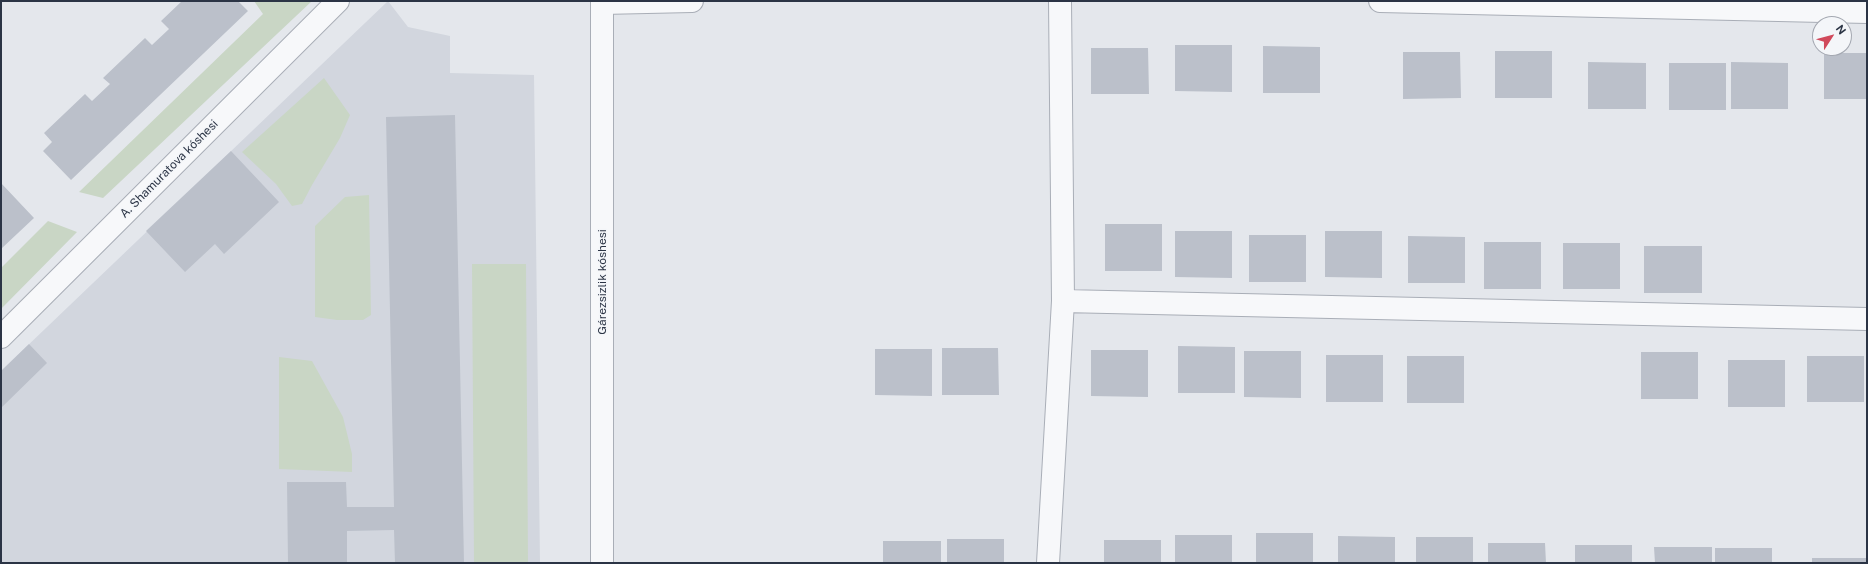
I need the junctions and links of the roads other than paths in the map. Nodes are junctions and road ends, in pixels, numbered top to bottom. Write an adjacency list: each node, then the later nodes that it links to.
1 (338, 1): 9 (street, A. Shamuratova kóshesi)
2 (692, 1): 5 (street)
3 (1060, 1): 7 (street)
4 (1380, 1): 6 (street)
5 (602, 2): 10 (street, Gárezsizlik kóshesi)
6 (1867, 12)
7 (1063, 301): 8 (street); 11 (street)
8 (1867, 319)
9 (1, 337)
10 (602, 563)
11 (1048, 563)

